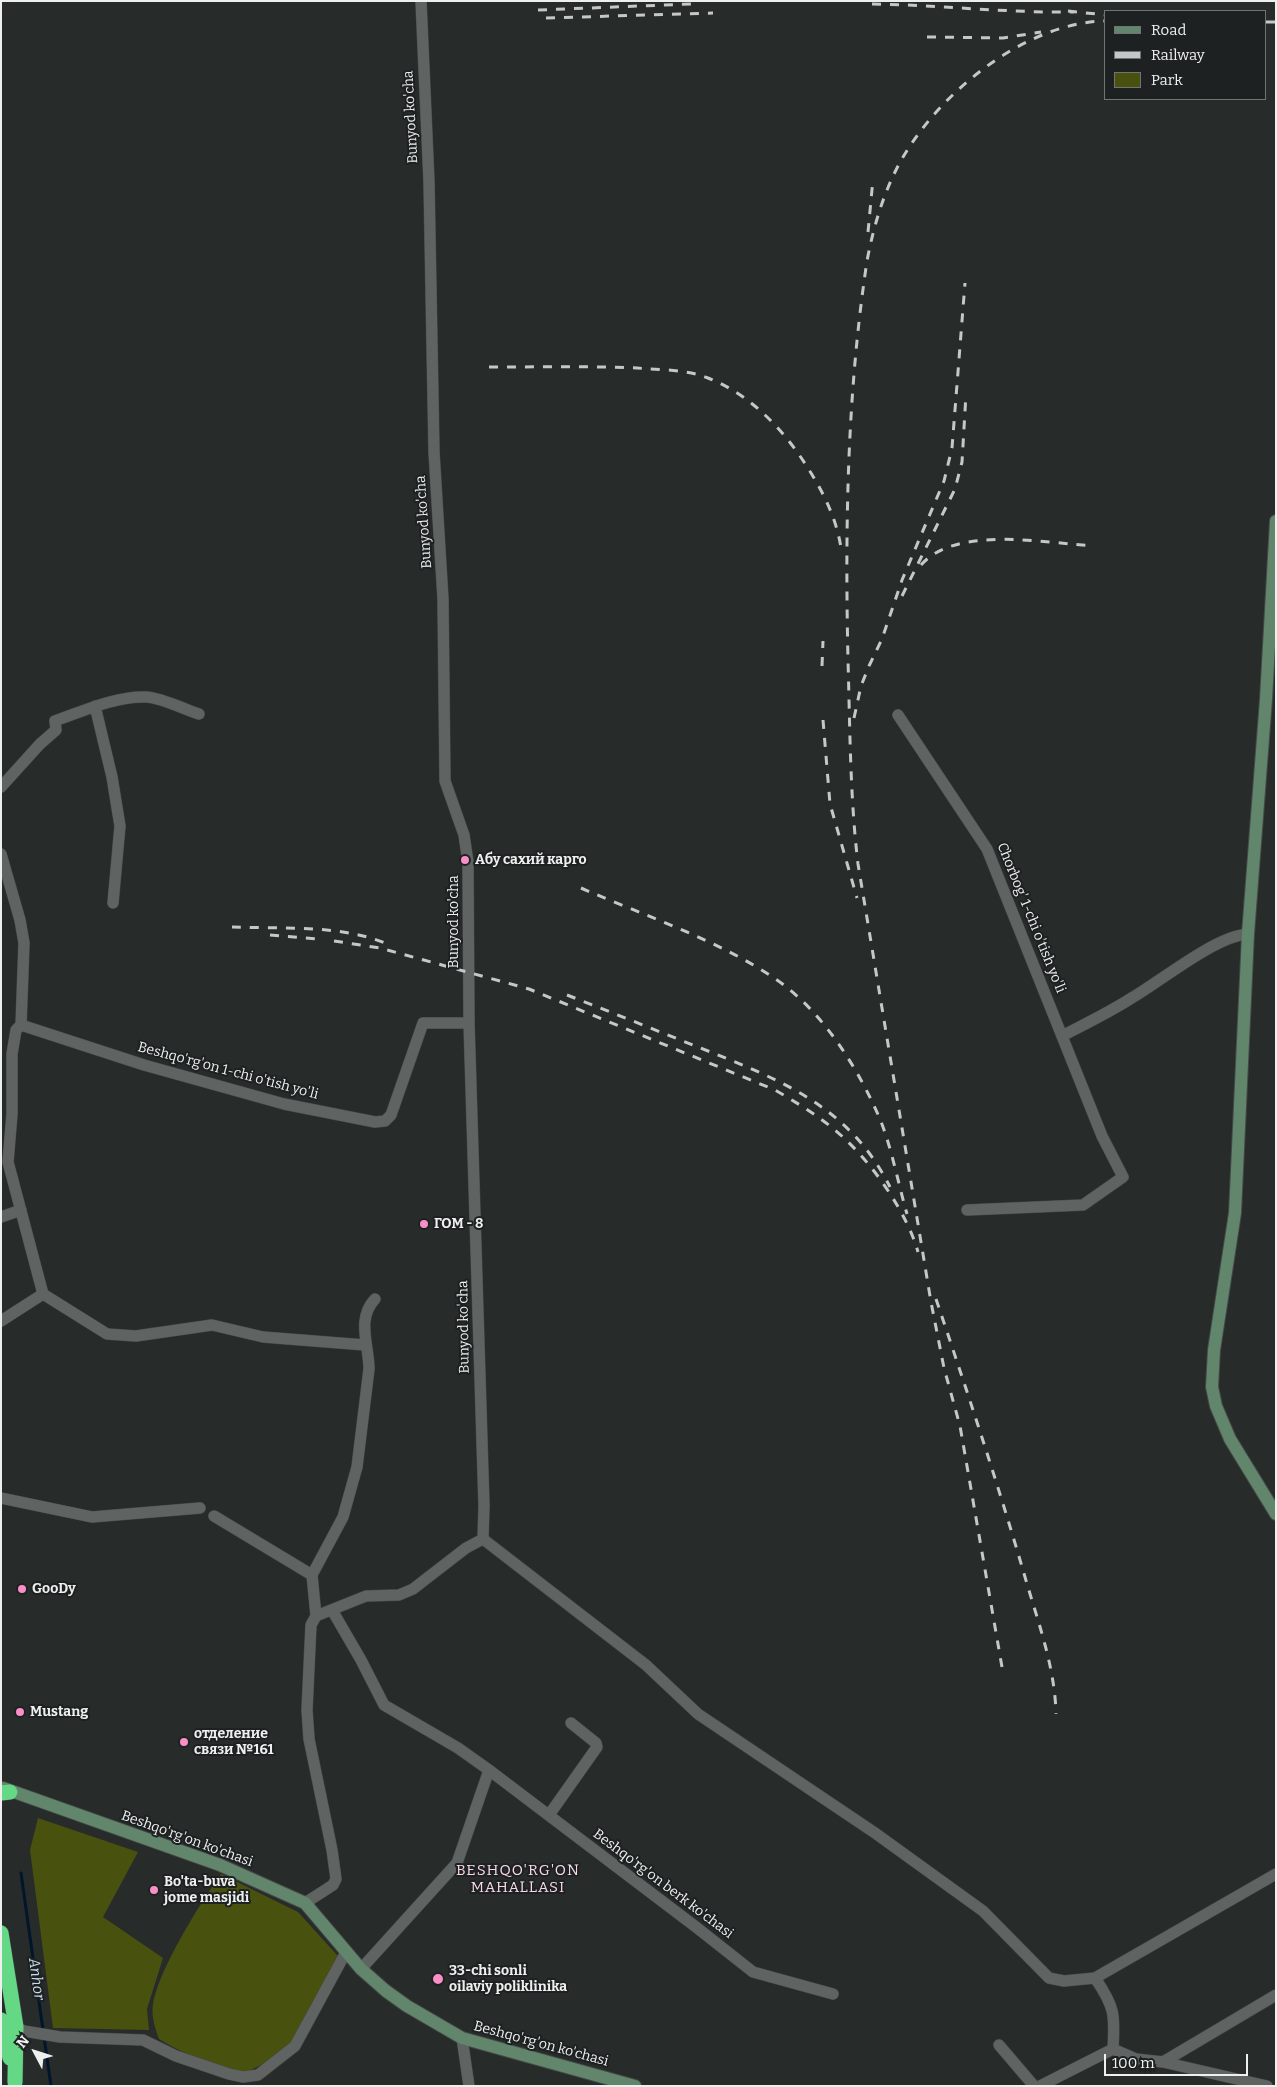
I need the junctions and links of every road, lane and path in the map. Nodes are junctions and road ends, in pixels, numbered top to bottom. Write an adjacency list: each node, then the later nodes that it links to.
1 (421, 1): 10 (street, Bunyod ko'cha)
2 (1276, 521): 9 (street)
3 (95, 706): 4 (street); 6 (street); 8 (street)
4 (199, 714)
5 (898, 715): 12 (street, Chorbog' 1-chi o'tish yo'li)
6 (1, 787)
7 (1, 854): 11 (street)
8 (112, 902)
9 (1248, 934): 12 (street); 23 (street)
10 (469, 1023): 11 (street, Beshqo'rg'on 1-chi o'tish yo'li); 25 (street, Bunyod ko'cha)
11 (21, 1024): 13 (street)
12 (1062, 1036): 15 (street, Chorbog' 1-chi o'tish yo'li)
13 (7, 1053): 14 (street)
14 (21, 1210): 16 (street); 17 (street)
15 (967, 1210)
16 (1, 1217)
17 (43, 1294): 19 (street); 20 (street)
18 (376, 1299): 20 (street)
19 (1, 1321)
20 (365, 1345): 26 (street)
21 (1, 1498): 22 (street)
22 (200, 1508)
23 (1276, 1514)
24 (214, 1516): 26 (street)
25 (483, 1539): 27 (street); 38 (street)
26 (312, 1576): 28 (street)
27 (332, 1610): 28 (street); 30 (street, Beshqo'rg'on berk ko'chasi)
28 (316, 1616): 34 (street)
29 (571, 1723): 32 (street)
30 (489, 1770): 32 (street, Beshqo'rg'on berk ko'chasi); 37 (street)
31 (4, 1791): 34 (street, Beshqo'rg'on ko'chasi)
32 (549, 1815): 39 (street, Beshqo'rg'on berk ko'chasi)
33 (1276, 1874): 38 (street)
34 (305, 1903): 36 (street, Beshqo'rg'on ko'chasi)
35 (1, 1933): 42 (highway)
36 (346, 1952): 37 (street, Beshqo'rg'on ko'chasi); 42 (street)
37 (361, 1969): 43 (street, Beshqo'rg'on ko'chasi)
38 (1095, 1978): 45 (street)
39 (833, 1994)
40 (1276, 1995): 46 (street)
41 (1, 2020): 47 (highway)
42 (16, 2027): 47 (highway)
43 (462, 2038): 48 (street); 49 (street, Beshqo'rg'on ko'chasi)
44 (999, 2045): 50 (street)
45 (1113, 2049): 46 (street); 51 (street)
46 (1163, 2062): 52 (street)
47 (16, 2084)
48 (469, 2086)
49 (635, 2086)
50 (1034, 2086)
51 (1040, 2086)
52 (1267, 2086)

